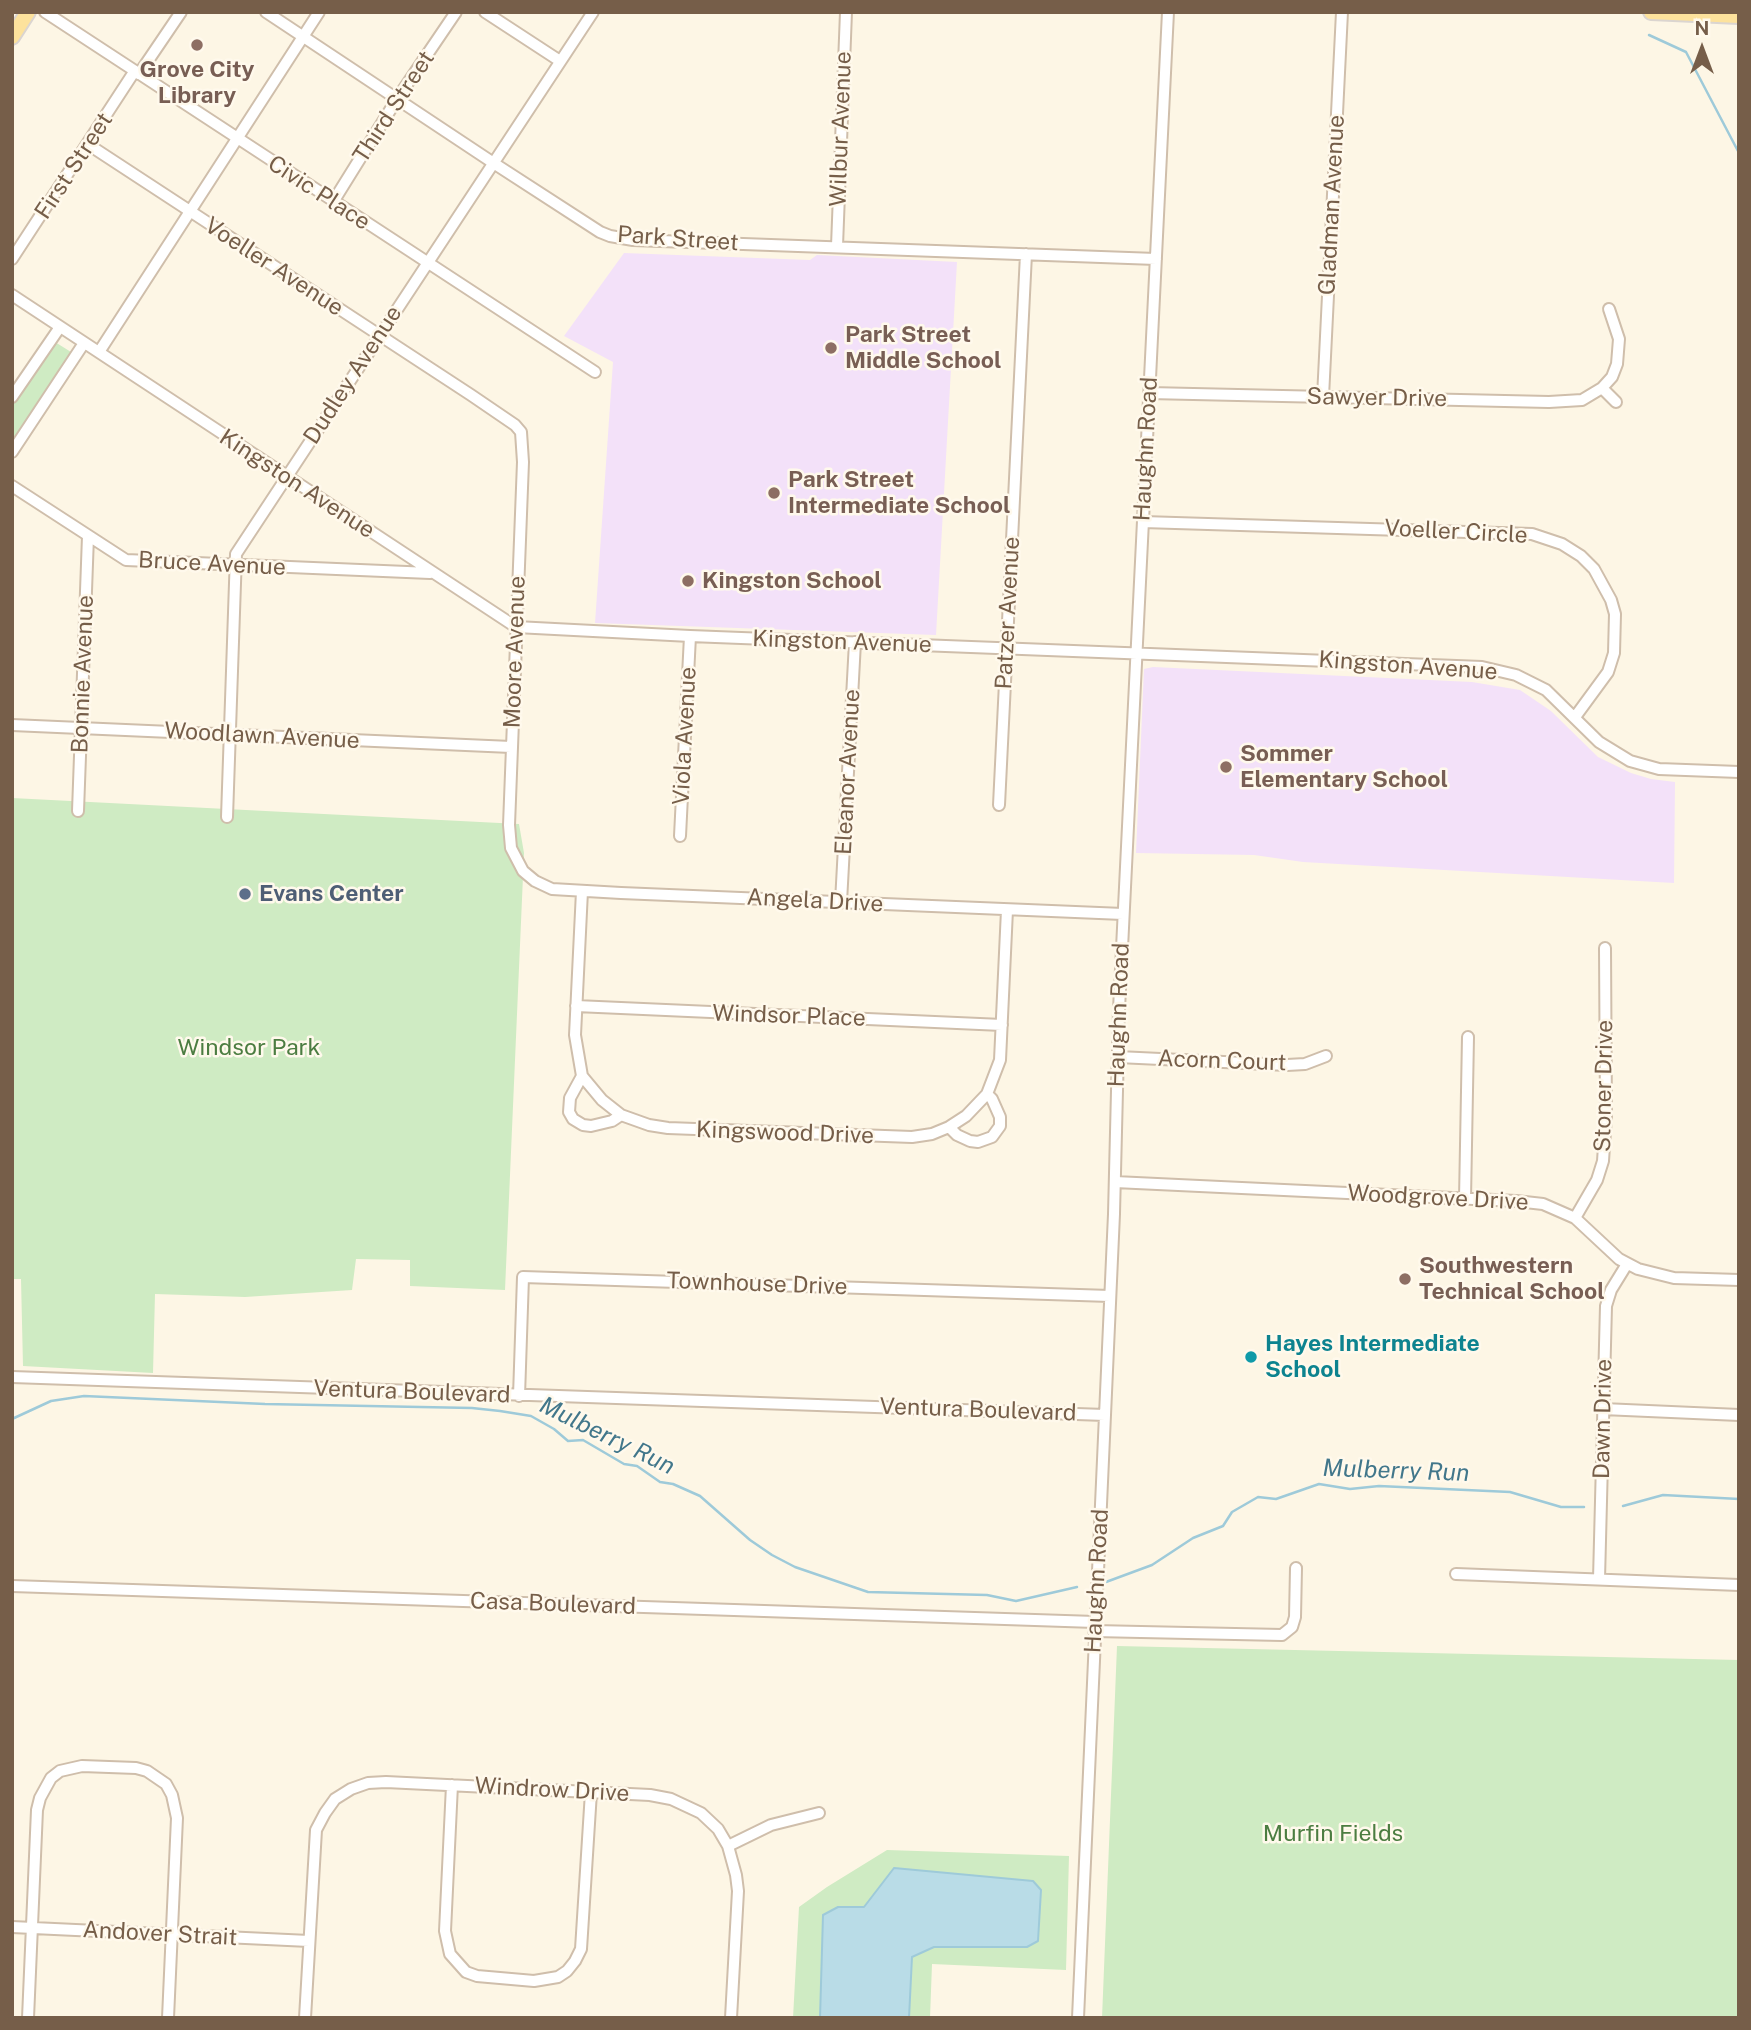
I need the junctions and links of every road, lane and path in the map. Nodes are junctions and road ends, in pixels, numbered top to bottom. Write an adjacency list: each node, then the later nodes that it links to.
1 (28, 12): 15 (main road)
2 (45, 12): 18 (street, Civic Place)
3 (181, 12): 18 (street, First Street)
4 (266, 12): 16 (street, Park Street)
5 (319, 12): 16 (street)
6 (456, 12): 19 (street, Third Street)
7 (485, 12): 17 (street)
8 (593, 12): 17 (street, Dudley Avenue)
9 (846, 12): 25 (street, Wilbur Avenue)
10 (1167, 12): 28 (street, Haughn Road)
11 (1342, 12): 40 (street, Gladman Avenue)
12 (1651, 12): 13 (main road)
13 (1718, 13): 14 (main road)
14 (1739, 16)
15 (12, 37)
16 (303, 37): 19 (street, Park Street); 20 (street)
17 (559, 61): 22 (street, Dudley Avenue)
18 (137, 73): 20 (street, Civic Place); 21 (street, First Street)
19 (397, 99): 22 (street, Park Street); 23 (street, Third Street)
20 (236, 138): 23 (street, Civic Place); 24 (street)
21 (89, 145): 24 (street, Voeller Avenue); 27 (street, First Street)
22 (495, 164): 25 (street, Park Street); 29 (street, Dudley Avenue)
23 (332, 202): 29 (street, Civic Place)
24 (189, 212): 33 (street, Voeller Avenue); 35 (street)
25 (837, 246): 26 (street, Park Street)
26 (1026, 254): 28 (street, Park Street); 53 (street, Patzer Avenue)
27 (12, 259)
28 (1156, 259): 38 (street, Haughn Road)
29 (427, 264): 33 (street, Dudley Avenue); 36 (street, Civic Place)
30 (12, 295): 32 (street, Kingston Avenue)
31 (1609, 309): 37 (street)
32 (60, 327): 34 (street, Kingston Avenue); 39 (street)
33 (378, 335): 42 (street, Voeller Avenue); 44 (street, Dudley Avenue)
34 (84, 343): 35 (street, Kingston Avenue); 43 (street)
35 (99, 352): 44 (street, Kingston Avenue)
36 (595, 372)
37 (1602, 388): 40 (street, Sawyer Drive); 41 (street)
38 (1149, 393): 40 (street, Sawyer Drive); 46 (street, Haughn Road)
39 (12, 397)
40 (1323, 397)
41 (1616, 402)
42 (523, 440): 50 (street, Moore Avenue)
43 (12, 452)
44 (287, 477): 48 (street, Dudley Avenue); 49 (street, Kingston Avenue)
45 (12, 486): 47 (street, Bruce Avenue)
46 (1143, 522): 54 (street, Haughn Road); 55 (street, Voeller Circle)
47 (88, 536): 48 (street, Bruce Avenue); 57 (street, Bonnie Avenue)
48 (236, 566): 49 (street, Bruce Avenue); 58 (street, Dudley Avenue)
49 (433, 573): 50 (street, Kingston Avenue)
50 (516, 627): 51 (street, Kingston Avenue); 59 (street, Moore Avenue)
51 (690, 636): 52 (street, Kingston Avenue); 64 (street, Viola Avenue)
52 (855, 642): 53 (street, Kingston Avenue); 67 (street, Eleanor Avenue)
53 (1006, 648): 54 (street, Kingston Avenue); 61 (street, Patzer Avenue)
54 (1136, 653): 55 (street, Kingston Avenue); 69 (street, Haughn Road)
55 (1575, 717): 60 (street, Kingston Avenue)
56 (12, 725): 57 (street, Woodlawn Avenue)
57 (81, 727): 58 (street, Woodlawn Avenue); 62 (street, Bonnie Avenue)
58 (230, 734): 59 (street, Woodlawn Avenue); 63 (street, Dudley Avenue)
59 (511, 747): 65 (street, Moore Avenue)
60 (1739, 772)
61 (999, 806)
62 (78, 811)
63 (227, 817)
64 (680, 836)
65 (518, 863): 66 (street, Angela Drive)
66 (582, 891): 67 (street, Angela Drive); 71 (street)
67 (841, 902): 68 (street, Angela Drive)
68 (1007, 910): 69 (street, Angela Drive); 72 (street, Kingswood Drive)
69 (1123, 914): 75 (street, Haughn Road)
70 (1605, 948): 82 (street, Stoner Drive)
71 (576, 1006): 72 (street, Windsor Place); 76 (street)
72 (1002, 1025): 77 (street, Kingswood Drive)
73 (1468, 1037): 81 (street)
74 (1326, 1056): 75 (street, Acorn Court)
75 (1118, 1057): 80 (street, Haughn Road)
76 (582, 1076): 78 (street, Kingswood Drive); 78 (street)
77 (988, 1094): 79 (street, Kingswood Drive); 79 (street)
78 (621, 1115): 79 (street, Kingswood Drive)
79 (949, 1127)
80 (1115, 1182): 81 (street, Woodgrove Drive); 85 (street, Haughn Road)
81 (1465, 1199): 82 (street, Woodgrove Drive)
82 (1575, 1218): 83 (street, Woodgrove Drive)
83 (1627, 1264): 84 (street, Woodgrove Drive); 88 (street, Dawn Drive)
84 (1739, 1280)
85 (1110, 1296): 87 (street, Townhouse Drive); 89 (street, Haughn Road)
86 (12, 1377): 87 (street, Ventura Boulevard)
87 (519, 1396): 89 (street, Ventura Boulevard)
88 (1604, 1409): 90 (street); 93 (street, Dawn Drive)
89 (1105, 1415): 96 (street, Haughn Road)
90 (1739, 1415)
91 (1296, 1568): 96 (street, Casa Boulevard)
92 (1456, 1574): 93 (street)
93 (1599, 1579): 94 (street)
94 (1739, 1585)
95 (12, 1586): 96 (street, Casa Boulevard)
96 (1095, 1626): 109 (street, Haughn Road)
97 (452, 1785): 98 (street, Windrow Drive); 98 (street); 104 (street, Windrow Drive)
98 (591, 1792): 100 (street, Windrow Drive)
99 (819, 1813): 100 (street)
100 (728, 1846): 108 (street, Windrow Drive)
101 (12, 1927): 102 (street, Andover Strait)
102 (32, 1928): 103 (street, Andover Strait); 103 (street); 105 (street)
103 (172, 1934): 104 (street, Andover Strait); 106 (street)
104 (309, 1941): 107 (street, Windrow Drive)
105 (28, 2018)
106 (168, 2018)
107 (304, 2018)
108 (730, 2018)
109 (1077, 2018)

